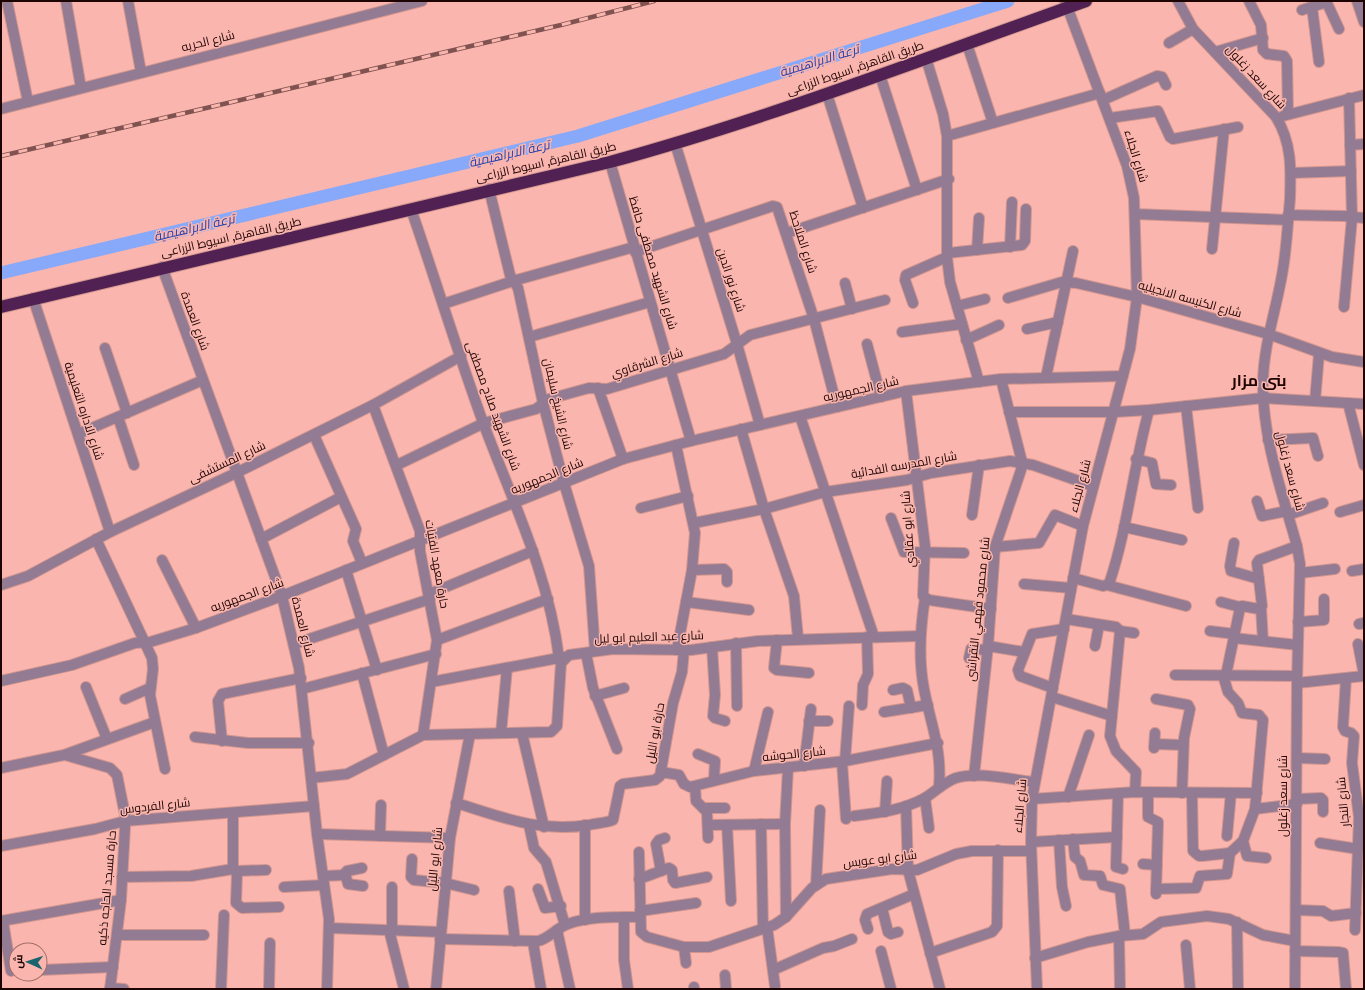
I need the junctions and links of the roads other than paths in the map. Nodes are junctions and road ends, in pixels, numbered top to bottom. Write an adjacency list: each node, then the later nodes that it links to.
1 (7, 1): 28 (street)
2 (66, 1): 23 (street)
3 (128, 1): 20 (street)
4 (422, 1): 20 (street, شارع الحريه)
5 (1086, 1): 10 (highway, طريق القاهرة, اسيوط الزراعى)
6 (1178, 1): 12 (street, شارع سعد زغلول)
7 (1249, 1): 14 (street)
8 (1357, 1): 11 (street)
9 (1327, 2): 13 (street); 19 (street)
10 (1066, 4): 16 (highway, طريق القاهرة, اسيوط الزراعى); 26 (street, شارع الجلاء)
11 (1364, 22)
12 (1193, 29): 15 (street); 17 (street, شارع سعد زغلول)
13 (1339, 29)
14 (1263, 38): 17 (street); 30 (street)
15 (1169, 43)
16 (967, 44): 18 (highway, طريق القاهرة, اسيوط الزراعى); 33 (street)
17 (1215, 52): 31 (street, شارع سعد زغلول)
18 (926, 58): 21 (highway, طريق القاهرة, اسيوط الزراعى); 36 (street)
19 (1319, 62)
20 (141, 72): 23 (street, شارع الحريه)
21 (880, 75): 24 (highway, طريق القاهرة, اسيوط الزراعى); 45 (street)
22 (1166, 84): 26 (street)
23 (81, 88): 28 (street, شارع الحريه)
24 (827, 94): 37 (highway, طريق القاهرة, اسيوط الزراعى); 47 (street)
25 (1364, 95): 27 (street)
26 (1101, 96): 32 (street, شارع الجلاء); 33 (street)
27 (1349, 98): 30 (street); 39 (street)
28 (28, 102): 29 (street, شارع الحريه)
29 (1, 109)
30 (1288, 114): 31 (street)
31 (1276, 117): 42 (street, شارع سعد زغلول)
32 (1110, 118): 35 (street); 50 (street, شارع الجلاء)
33 (993, 123): 36 (street)
34 (1238, 126): 35 (street)
35 (1224, 129): 51 (street)
36 (947, 136): 43 (street)
37 (675, 144): 40 (highway, طريق القاهرة, اسيوط الزراعى); 56 (street, شارع نور الدين)
38 (1364, 144): 39 (street)
39 (1350, 145): 41 (street)
40 (610, 162): 44 (highway, طريق القاهرة, اسيوط الزراعى); 60 (street, شارع الشهيد مصطفى حافظ)
41 (1351, 171): 42 (street); 54 (street)
42 (1291, 173): 53 (street, شارع سعد زغلول)
43 (949, 179): 45 (street); 63 (street)
44 (489, 189): 48 (highway, طريق القاهرة, اسيوط الزراعى); 65 (street, شارع الشيخ سليمان)
45 (917, 190): 47 (street)
46 (1012, 202): 58 (street)
47 (863, 208): 57 (street)
48 (411, 209): 64 (highway, طريق القاهرة, اسيوط الزراعى); 75 (street, شارع الشهيد صلاح مصطفى)
49 (1026, 209): 58 (street)
50 (1135, 214): 51 (street); 68 (street, شارع الجلاء)
51 (1216, 216): 53 (street); 59 (street)
52 (979, 218): 61 (street)
53 (1288, 218): 54 (street); 86 (street, شارع سعد زغلول)
54 (1352, 218): 55 (street); 78 (street)
55 (1364, 218)
56 (701, 231): 57 (street, شارع الملاحظ); 60 (street, شارع الملاحظ); 89 (street, شارع نور الدين)
57 (787, 233): 80 (street, شارع الملاحظ)
58 (1010, 247): 61 (street)
59 (1212, 249)
60 (634, 250): 65 (street, شارع الملاحظ); 73 (street, شارع الشهيد مصطفى حافظ)
61 (977, 250): 63 (street)
62 (1074, 251): 66 (street)
63 (948, 255): 74 (street); 76 (street)
64 (162, 267): 69 (highway, طريق القاهرة, اسيوط الزراعى); 99 (street, شارع العمدة)
65 (514, 281): 75 (street, شارع الملاحظ); 87 (street, شارع الشيخ سليمان)
66 (1067, 282): 68 (street, شارع الكنيسه الانجيليه); 71 (street, شارع الكنيسه الانجيليه); 81 (street)
67 (845, 283): 79 (street)
68 (1137, 297): 86 (street, شارع الكنيسه الانجيليه); 96 (street, شارع الجلاء)
69 (33, 298): 77 (highway, طريق القاهرة, اسيوط الزراعى); 120 (street, شارع الاداره التعليمية)
70 (985, 298): 76 (street)
71 (1008, 298)
72 (885, 300): 79 (street, شارع الشرقاوي)
73 (650, 302): 87 (street); 95 (street, شارع الشهيد مصطفى حافظ)
74 (913, 302)
75 (443, 304): 93 (street, شارع الشهيد صلاح مصطفى)
76 (957, 306): 82 (street)
77 (1, 307)
78 (1344, 307)
79 (852, 309): 80 (street, شارع الشرقاوي)
80 (814, 319): 89 (street, شارع الشرقاوي); 111 (street, شارع الملاحظ)
81 (1058, 322): 84 (street); 97 (street)
82 (962, 324): 85 (street); 88 (street)
83 (999, 325): 88 (street)
84 (1027, 329)
85 (902, 332)
86 (1268, 334): 92 (street, شارع الكنيسه الانجيليه); 104 (street, شارع سعد زغلول)
87 (529, 338): 106 (street, شارع الشيخ سليمان)
88 (966, 340): 100 (street)
89 (737, 344): 95 (street, شارع الشرقاوي); 118 (street, شارع نور الدين)
90 (866, 344): 103 (street)
91 (105, 348): 115 (street)
92 (1319, 354): 94 (street, شارع الكنيسه الانجيليه); 105 (street)
93 (461, 356): 109 (street, شارع المستشفى); 117 (street, شارع الشهيد صلاح مصطفى)
94 (1364, 362)
95 (672, 369): 101 (street, شارع الشرقاوي); 123 (street, شارع الشهيد مصطفى حافظ)
96 (1123, 376): 97 (street, شارع الجمهوريه); 114 (street, شارع الجلاء)
97 (1046, 378): 98 (street, شارع الجمهوريه)
98 (1001, 379): 100 (street, شارع الجمهوريه); 113 (street, شارع محمود فهمي النقراشى)
99 (203, 380): 115 (street); 133 (street, شارع العمدة)
100 (979, 382): 102 (street, شارع الجمهوريه)
101 (598, 388): 106 (street, شارع الشرقاوي); 126 (street)
102 (906, 391): 103 (street, شارع الجمهوريه); 134 (street, شارع ابو عقادي)
103 (881, 397): 111 (street, شارع الجمهوريه)
104 (1263, 398): 105 (street); 110 (street); 122 (street, شارع سعد زغلول)
105 (1315, 401): 107 (street)
106 (543, 403): 117 (street, شارع الشرقاوي); 135 (street, شارع الشيخ سليمان)
107 (1348, 403): 108 (street); 132 (street)
108 (1364, 404)
109 (373, 405): 121 (street, شارع المستشفى); 130 (street, حارة معهد الفتيات)
110 (1186, 406): 112 (street); 146 (street)
111 (837, 408): 116 (street, شارع الجمهوريه)
112 (1149, 410): 114 (street); 127 (street)
113 (1009, 412): 114 (street); 128 (street, شارع محمود فهمي النقراشى)
114 (1114, 412): 137 (street, شارع الجلاء)
115 (122, 415): 120 (street); 129 (street)
116 (800, 416): 118 (street, شارع الجمهوريه); 138 (street)
117 (484, 423): 130 (street, شارع الشرقاوي); 142 (street, شارع الشهيد صلاح مصطفى)
118 (760, 425): 119 (street, شارع الجمهوريه)
119 (741, 429): 123 (street, شارع الجمهوريه); 147 (street)
120 (78, 434): 155 (street, شارع الاداره التعليمية)
121 (314, 435): 133 (street, شارع المستشفى); 140 (street)
122 (1268, 440): 125 (street); 149 (street, شارع سعد زغلول)
123 (691, 441): 124 (street, شارع الجمهوريه)
124 (676, 445): 126 (street, شارع الجمهوريه); 139 (street, حارة ابو الليل)
125 (1318, 456)
126 (623, 459): 135 (street, شارع الجمهوريه)
127 (1136, 459): 136 (street); 154 (street)
128 (1022, 462): 131 (street, شارع المدرسه الفدائية); 137 (street, شارع المدرسه الفدائية); 162 (street, شارع محمود فهمي النقراشى)
129 (134, 465)
130 (397, 465): 159 (street, حارة معهد الفتيات)
131 (979, 465): 134 (street, شارع المدرسه الفدائية); 150 (street)
132 (1364, 465)
133 (236, 473): 155 (street, شارع المستشفى); 157 (street, شارع العمدة)
134 (918, 477): 138 (street, شارع المدرسه الفدائية); 164 (street, شارع ابو عقادي)
135 (564, 483): 142 (street, شارع الجمهوريه); 216 (street, شارع الشيخ سليمان)
136 (1171, 485)
137 (1093, 486): 153 (street, شارع الجلاء)
138 (825, 492): 147 (street, شارع المدرسه الفدائية); 202 (street)
139 (688, 496): 145 (street); 152 (street, حارة ابو الليل)
140 (341, 497): 157 (street); 167 (street)
141 (1257, 501): 149 (street)
142 (514, 503): 159 (street, شارع الجمهوريه); 163 (street, شارع الشهيد صلاح مصطفى)
143 (1324, 503): 149 (street)
144 (1364, 505): 148 (street)
145 (642, 508)
146 (1198, 508)
147 (764, 509): 152 (street, شارع المدرسه الفدائية); 203 (street)
148 (1340, 512)
149 (1288, 513): 161 (street, شارع سعد زغلول)
150 (972, 515)
151 (892, 518): 164 (street)
152 (694, 523): 171 (street, حارة ابو الليل)
153 (1083, 526): 162 (street); 176 (street, شارع الجلاء)
154 (1124, 527): 158 (street); 179 (street)
155 (110, 532): 156 (street, شارع المستشفى)
156 (96, 539): 178 (street, شارع المستشفى); 207 (street)
157 (261, 539): 180 (street, شارع العمدة)
158 (1182, 540)
159 (420, 541): 167 (street, شارع الجمهوريه); 181 (street, حارة معهد الفتيات)
160 (1234, 543): 174 (street)
161 (1297, 546): 173 (street, شارع سعد زغلول); 174 (street)
162 (995, 547): 190 (street, شارع محمود فهمي النقراشى)
163 (533, 551): 181 (street); 183 (street, شارع الشهيد صلاح مصطفى)
164 (925, 552): 165 (street); 182 (street, شارع ابو عقادي)
165 (964, 553)
166 (162, 560): 196 (street)
167 (362, 563): 170 (street, شارع الجمهوريه)
168 (1364, 568): 172 (street)
169 (1335, 569): 173 (street)
170 (346, 570): 180 (street, شارع الجمهوريه); 192 (street)
171 (692, 570): 175 (street); 185 (street, حارة ابو الليل)
172 (1352, 571)
173 (1300, 574): 193 (street, شارع سعد زغلول)
174 (1259, 579): 189 (street)
175 (727, 582)
176 (1072, 583): 177 (street); 179 (street); 194 (street, شارع الجلاء)
177 (1024, 584)
178 (1, 585)
179 (1107, 586): 187 (street)
180 (282, 596): 196 (street, شارع الجمهوريه); 209 (street, شارع العمدة)
181 (430, 596): 192 (street); 204 (street, حارة معهد الفتيات)
182 (925, 598): 190 (street); 200 (street, شارع ابو عقادي)
183 (548, 599): 204 (street); 219 (street, شارع الشهيد صلاح مصطفى)
184 (1324, 599): 193 (street)
185 (686, 602): 191 (street); 215 (street, حارة ابو الليل)
186 (1221, 602): 188 (street)
187 (1186, 606)
188 (1240, 607): 189 (street); 201 (street)
189 (1261, 607): 206 (street)
190 (991, 609): 214 (street, شارع محمود فهمي النقراشى)
191 (749, 610)
192 (362, 621): 209 (street); 222 (street)
193 (1298, 622): 211 (street, شارع سعد زغلول)
194 (1065, 624): 195 (street); 217 (street); 238 (street, شارع الجلاء)
195 (1099, 625): 197 (street); 212 (street)
196 (196, 628): 207 (street, شارع الجمهوريه)
197 (1120, 631): 199 (street); 250 (street)
198 (1210, 631): 201 (street)
199 (1134, 633)
200 (920, 636): 202 (street, شارع عبد العليم ابو ليل); 245 (street, شارع ابو عقادي)
201 (1234, 636): 206 (street); 226 (street)
202 (870, 637): 203 (street, شارع عبد العليم ابو ليل); 244 (street)
203 (798, 638): 205 (street, شارع عبد العليم ابو ليل)
204 (437, 640): 218 (street, حارة معهد الفتيات)
205 (777, 640): 208 (street, شارع عبد العليم ابو ليل); 223 (street)
206 (1263, 641): 211 (street)
207 (145, 642): 231 (street, شارع الجمهوريه); 234 (street)
208 (736, 643): 213 (street, شارع عبد العليم ابو ليل); 242 (street)
209 (294, 644): 228 (street, شارع العمدة)
210 (1358, 644): 227 (street)
211 (1298, 645): 230 (street, شارع سعد زغلول)
212 (1095, 646)
213 (712, 647): 215 (street, شارع عبد العليم ابو ليل); 251 (street)
214 (988, 648): 217 (street); 220 (street); 280 (street, شارع محمود فهمي النقراشى)
215 (681, 650): 216 (street, شارع عبد العليم ابو ليل); 279 (street, حارة ابو الليل)
216 (590, 652): 219 (street, شارع عبد العليم ابو ليل); 239 (street, شارع الشيخ سليمان)
217 (1024, 652): 238 (street)
218 (436, 654): 222 (street); 232 (street, حارة معهد الفتيات)
219 (562, 658): 221 (street, شارع عبد العليم ابو ليل); 256 (street)
220 (969, 658)
221 (507, 668): 232 (street, شارع عبد العليم ابو ليل); 255 (street)
222 (377, 670): 224 (street)
223 (810, 673)
224 (362, 674): 236 (street); 270 (street)
225 (1175, 675): 226 (street)
226 (1225, 675): 230 (street); 291 (street)
227 (1364, 675): 229 (street)
228 (301, 678): 236 (street, شارع العمدة); 263 (street)
229 (1346, 678): 230 (street); 330 (street, شارع النجار)
230 (1297, 680): 271 (street, شارع سعد زغلول)
231 (1, 681)
232 (432, 682): 258 (street, حارة معهد الفتيات)
233 (86, 687): 262 (street)
234 (150, 688): 240 (street); 254 (street)
235 (624, 688): 239 (street)
236 (302, 689): 264 (street, شارع العمدة)
237 (893, 690): 246 (street)
238 (1053, 693): 250 (street); 284 (street, شارع الجلاء)
239 (595, 696): 267 (street, شارع الشيخ سليمان)
240 (125, 699)
241 (1156, 699): 266 (street)
242 (737, 706)
243 (849, 706): 273 (street)
244 (862, 706)
245 (928, 706): 246 (street); 265 (street, شارع ابو عقادي)
246 (911, 708): 249 (street)
247 (811, 709): 252 (street)
248 (768, 712): 278 (street)
249 (884, 712)
250 (1112, 716): 287 (street)
251 (725, 721)
252 (809, 721): 253 (street); 274 (street)
253 (828, 721)
254 (155, 722): 262 (street); 277 (street)
255 (501, 733): 256 (street); 259 (street)
256 (522, 733): 315 (street)
257 (1155, 733): 266 (street)
258 (423, 734): 259 (street); 270 (street)
259 (470, 734): 297 (street, شارع ابو الليل)
260 (1089, 735): 293 (street)
261 (195, 737): 263 (street)
262 (107, 740): 269 (street)
263 (222, 741): 264 (street)
264 (308, 743): 281 (street, شارع العمدة)
265 (938, 743): 273 (street, شارع الحوشه); 286 (street, شارع ابو عقادي)
266 (1183, 745): 289 (street)
267 (617, 749)
268 (698, 754): 282 (street)
269 (65, 755): 275 (street); 308 (street, حارة مسجد الحاجه ذكيه)
270 (384, 755): 281 (street)
271 (1297, 758): 272 (street); 296 (street, شارع سعد زغلول)
272 (1325, 759)
273 (843, 761): 274 (street, شارع الحوشه); 305 (street)
274 (804, 766): 276 (street, شارع الحوشه)
275 (1, 768)
276 (788, 768): 278 (street, شارع الحوشه); 311 (street)
277 (165, 769)
278 (754, 771): 282 (street, شارع الحوشه)
279 (661, 772): 285 (street); 313 (street, حارة ابو الليل)
280 (974, 776): 284 (street); 286 (street)
281 (311, 778): 299 (street, شارع العمدة)
282 (714, 780): 285 (street, شارع الحوشه)
283 (886, 781): 305 (street)
284 (1035, 782): 295 (street, شارع الجلاء)
285 (695, 786): 301 (street)
286 (939, 788): 294 (street)
287 (1135, 792): 288 (street); 292 (street)
288 (1148, 793): 289 (street); 337 (street)
289 (1187, 793): 290 (street); 333 (street)
290 (1231, 793): 291 (street); 319 (street)
291 (1257, 793): 303 (street)
292 (1118, 794): 293 (street); 320 (street)
293 (1068, 797): 295 (street)
294 (925, 798): 300 (street); 316 (street)
295 (1032, 799): 329 (street, شارع الجلاء)
296 (1297, 802): 303 (street); 306 (street); 365 (street, شارع سعد زغلول)
297 (456, 803): 312 (street, حارة ابو الليل); 321 (street, شارع ابو الليل)
298 (381, 805): 318 (street)
299 (314, 806): 307 (street, شارع الفردوس); 317 (street, شارع العمدة)
300 (906, 806): 305 (street); 342 (street)
301 (704, 808): 302 (street); 314 (street)
302 (725, 808)
303 (1255, 809): 326 (street)
304 (820, 810): 350 (street)
305 (886, 812)
306 (1323, 812)
307 (233, 813): 308 (street, شارع الفردوس); 340 (street)
308 (125, 821): 328 (street, شارع الفردوس); 345 (street, حارة مسجد الحاجه ذكيه)
309 (727, 824): 310 (street); 314 (street); 359 (street)
310 (761, 824): 311 (street); 376 (street)
311 (785, 824): 370 (street)
312 (529, 825): 315 (street, حارة ابو الليل); 361 (street)
313 (585, 825): 315 (street, حارة ابو الليل); 371 (street)
314 (708, 825): 323 (street)
315 (544, 827)
316 (929, 828)
317 (317, 834): 318 (street); 348 (street, شارع العمدة)
318 (380, 836): 321 (street)
319 (1227, 836)
320 (1117, 837): 324 (street, شارع ابو عويس); 339 (street)
321 (450, 838): 349 (street, شارع ابو الليل)
322 (665, 838): 343 (street)
323 (708, 838)
324 (1073, 839): 325 (street, شارع ابو عويس); 384 (street)
325 (1059, 840): 329 (street, شارع ابو عويس); 362 (street)
326 (1243, 841): 333 (street); 334 (street)
327 (1320, 843): 330 (street)
328 (1, 846)
329 (1031, 847): 331 (street, شارع ابو عويس); 394 (street, شارع الجلاء)
330 (1358, 849): 366 (street, شارع النجار)
331 (998, 850): 342 (street, شارع ابو عويس); 393 (street)
332 (639, 852): 347 (street, شارع ابو عويس)
333 (1230, 853): 337 (street)
334 (1266, 858)
335 (412, 859): 349 (street)
336 (1144, 864): 337 (street)
337 (1157, 865)
338 (362, 868): 344 (street)
339 (1122, 869)
340 (235, 870): 341 (street); 345 (street); 363 (street)
341 (266, 870)
342 (908, 870): 350 (street, شارع ابو عويس); 357 (street)
343 (661, 871): 346 (street); 347 (street)
344 (346, 875): 348 (street); 351 (street)
345 (122, 877): 358 (street, حارة مسجد الحاجه ذكيه)
346 (707, 877)
347 (639, 879): 367 (street, شارع ابو عويس)
348 (323, 880): 352 (street); 375 (street, شارع العمدة)
349 (445, 883): 355 (street); 383 (street, شارع ابو الليل)
350 (816, 885): 370 (street, شارع ابو عويس)
351 (363, 886)
352 (284, 887)
353 (392, 887): 378 (street)
354 (538, 889): 361 (street)
355 (474, 890)
356 (509, 891): 386 (street)
357 (914, 894): 364 (street); 393 (street)
358 (121, 900): 372 (street); 381 (street, حارة مسجد الحاجه ذكيه)
359 (732, 901)
360 (696, 903): 367 (street)
361 (561, 906): 374 (street)
362 (1066, 906)
363 (279, 907)
364 (882, 908): 377 (street); 380 (street)
365 (1296, 910): 366 (street); 390 (street, شارع سعد زغلول)
366 (1356, 913): 379 (street, شارع النجار)
367 (640, 914): 369 (street); 391 (street, شارع ابو عويس)
368 (224, 915): 404 (street)
369 (624, 917): 371 (street); 411 (street)
370 (786, 917): 376 (street, شارع ابو عويس)
371 (585, 920): 374 (street)
372 (2, 921): 396 (street)
373 (1237, 922): 384 (street); 390 (street); 418 (street)
374 (561, 927): 387 (street); 410 (street)
375 (329, 928): 378 (street); 406 (street, شارع العمدة)
376 (765, 928): 391 (street, شارع ابو عويس); 399 (street)
377 (868, 929)
378 (390, 930): 383 (street); 407 (street)
379 (1355, 930)
380 (898, 932)
381 (117, 935): 382 (street); 397 (street, حارة مسجد الحاجه ذكيه)
382 (204, 935)
383 (440, 936): 386 (street); 408 (street, شارع ابو الليل)
384 (1122, 936): 394 (street); 416 (street)
385 (852, 939): 399 (street)
386 (515, 941): 387 (street)
387 (533, 942): 409 (street)
388 (270, 943): 405 (street)
389 (1186, 945): 417 (street)
390 (1295, 946): 419 (street, شارع سعد زغلول); 420 (street)
391 (684, 947): 395 (street)
392 (881, 951): 413 (street)
393 (930, 953): 414 (street)
394 (1035, 958): 415 (street, شارع الجلاء)
395 (686, 963)
396 (8, 964)
397 (113, 966): 398 (street); 402 (street, حارة مسجد الحاجه ذكيه)
398 (48, 970)
399 (773, 970): 401 (street)
400 (725, 975): 412 (street)
401 (775, 986)
402 (110, 988): 403 (street)
403 (124, 989)
404 (220, 989)
405 (269, 989)
406 (327, 989)
407 (404, 989)
408 (436, 989)
409 (541, 989)
410 (570, 989)
411 (628, 989)
412 (726, 989)
413 (891, 989)
414 (940, 989)
415 (1037, 989)
416 (1120, 989)
417 (1190, 989)
418 (1238, 989)
419 (1295, 989)
420 (1346, 989)

